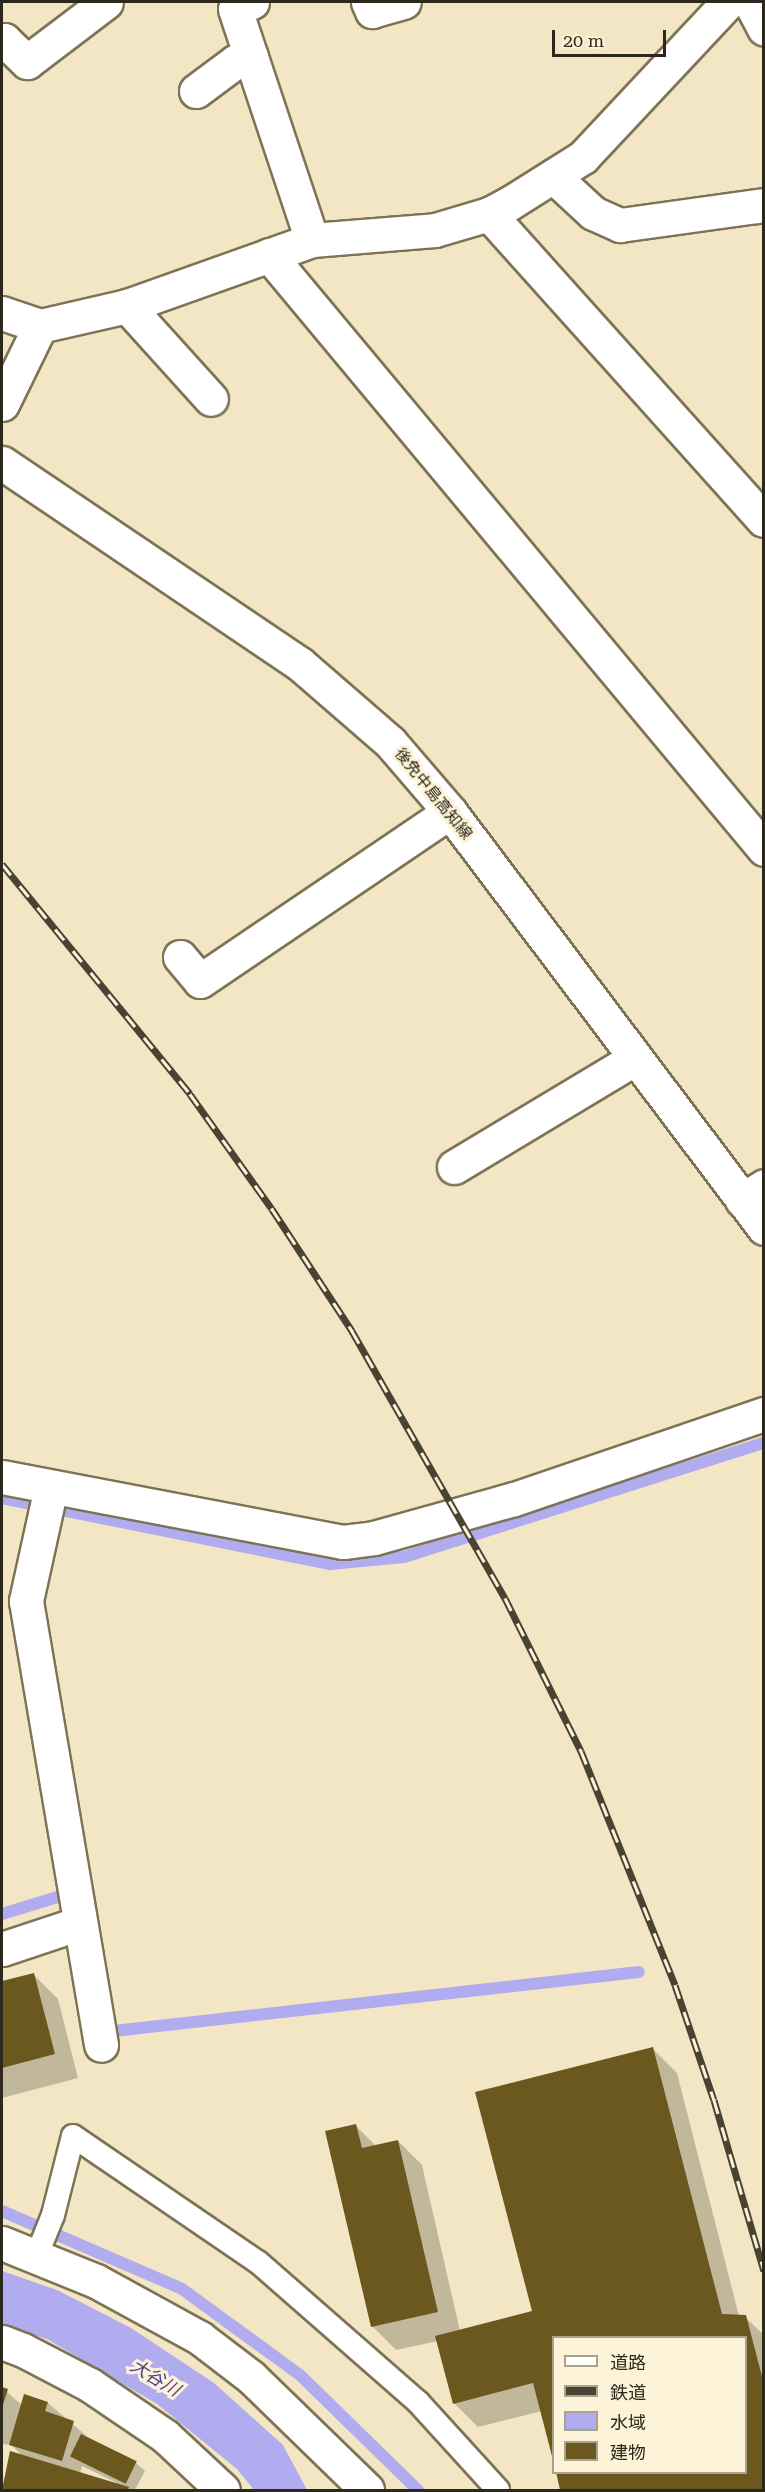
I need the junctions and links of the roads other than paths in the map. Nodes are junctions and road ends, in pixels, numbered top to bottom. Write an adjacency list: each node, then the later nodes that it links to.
1 (106, 2): 8 (street)
2 (252, 2): 9 (street)
3 (368, 2): 4 (street)
4 (404, 2)
5 (728, 2): 11 (street)
6 (750, 2): 7 (street)
7 (764, 28)
8 (2, 40)
9 (251, 56): 10 (street); 14 (street)
10 (196, 91)
11 (554, 176): 12 (street); 13 (street)
12 (764, 205)
13 (489, 214): 14 (street); 22 (street)
14 (312, 240): 15 (street)
15 (269, 255): 16 (street); 24 (street)
16 (127, 306): 18 (street); 19 (street)
17 (2, 313): 18 (street)
18 (40, 326): 20 (street)
19 (211, 399)
20 (2, 404)
21 (2, 463): 23 (street, 後免中島高知線)
22 (764, 520)
23 (450, 812): 25 (street); 26 (street, 後免中島高知線)
24 (764, 849)
25 (180, 957)
26 (634, 1059): 27 (street); 28 (street, 後免中島高知線)
27 (454, 1167)
28 (753, 1193): 29 (street, 後免中島高知線)
29 (764, 1228)
30 (764, 1413): 32 (street)
31 (2, 1477): 32 (street)
32 (51, 1487): 33 (street)
33 (80, 1923): 34 (street); 35 (street)
34 (2, 1949)
35 (101, 2045)
36 (2, 2243): 37 (street)
37 (36, 2257): 40 (street); 41 (lane)
38 (2, 2342): 39 (street)
39 (223, 2490)
40 (367, 2490)
41 (498, 2490)

